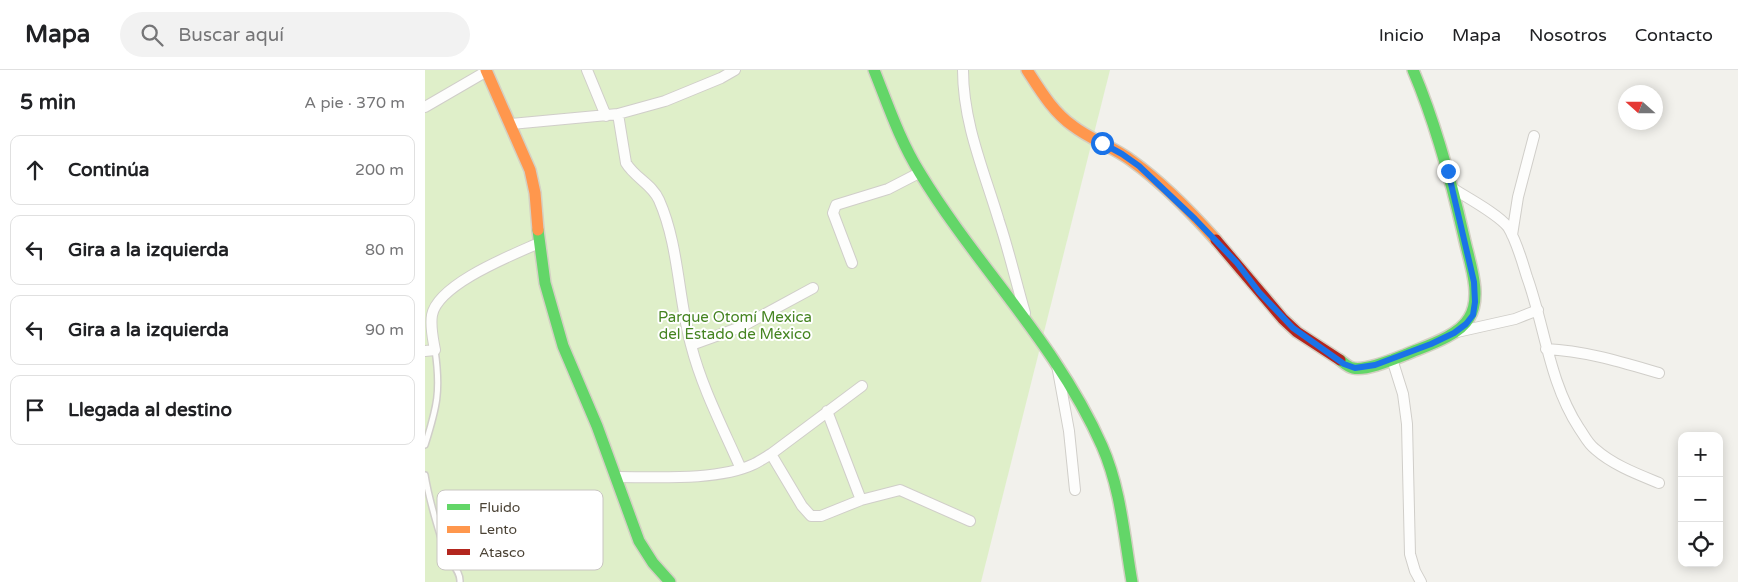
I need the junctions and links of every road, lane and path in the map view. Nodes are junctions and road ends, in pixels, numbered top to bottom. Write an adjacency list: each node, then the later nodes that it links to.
1 (587, 70): 10 (street)
2 (735, 70): 9 (street)
3 (874, 70): 13 (street)
4 (963, 70): 20 (street)
5 (1027, 70): 25 (street)
6 (1413, 70): 14 (street)
7 (487, 71): 8 (street); 11 (street)
8 (425, 106)
9 (618, 114): 10 (street); 22 (street)
10 (606, 116): 11 (street)
11 (511, 124): 16 (street)
12 (1534, 136): 15 (street)
13 (919, 173): 17 (street); 20 (street)
14 (1452, 188): 15 (street); 21 (street)
15 (1511, 235): 19 (street)
16 (539, 243): 24 (street); 34 (street)
17 (852, 263)
18 (813, 288): 22 (street)
19 (1538, 310): 21 (street); 23 (street)
20 (1026, 317): 26 (street)
21 (1454, 333): 25 (street)
22 (691, 345): 32 (street)
23 (1546, 349): 27 (street); 35 (street)
24 (430, 351): 30 (lane)
25 (1392, 359): 44 (street)
26 (1057, 363): 36 (street); 43 (street)
27 (1659, 373)
28 (862, 386): 29 (street)
29 (827, 411): 31 (street); 37 (street)
30 (425, 445)
31 (771, 454): 32 (street); 37 (street)
32 (741, 469): 34 (street)
33 (425, 475): 39 (lane)
34 (616, 477): 42 (street)
35 (1659, 484)
36 (1075, 490)
37 (861, 500): 38 (street)
38 (970, 522)
39 (437, 523)
40 (457, 570): 41 (lane)
41 (461, 582)
42 (671, 582)
43 (1132, 582)
44 (1421, 582)

